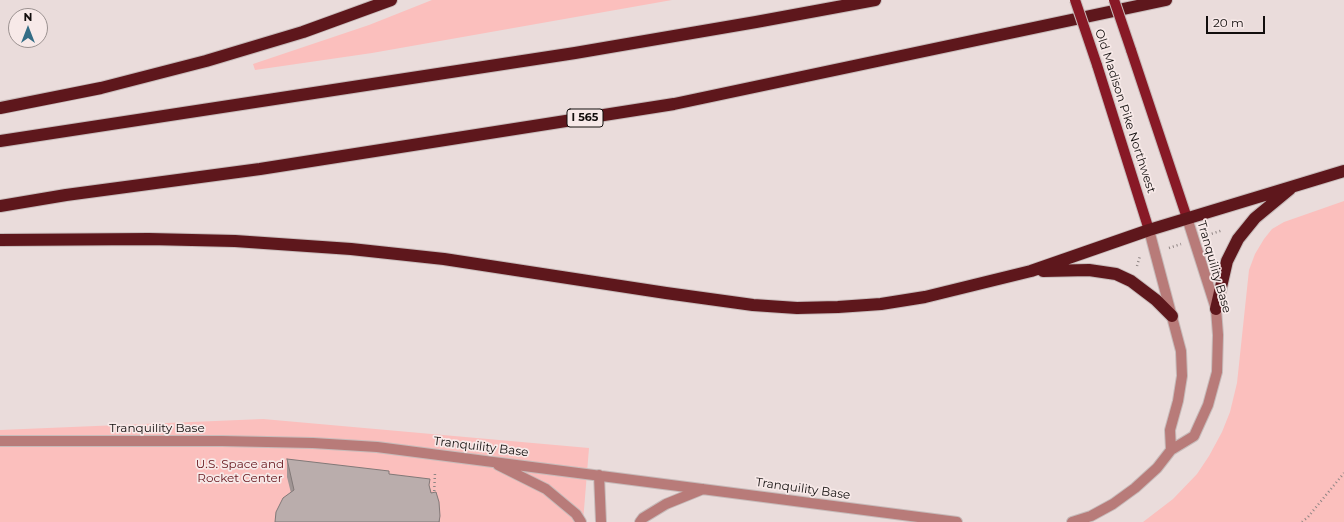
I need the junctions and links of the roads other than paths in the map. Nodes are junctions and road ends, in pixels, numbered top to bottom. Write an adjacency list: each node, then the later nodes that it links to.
1 (391, 0): 6 (highway)
2 (875, 0): 7 (highway)
3 (1075, 0): 12 (main road, Old Madison Pike Northwest, bridge)
4 (1114, 0): 11 (main road, Old Madison Pike Northwest, bridge)
5 (1166, 0): 10 (highway, I 565)
6 (0, 108)
7 (0, 141)
8 (1344, 171): 9 (highway)
9 (1295, 185): 11 (highway); 15 (highway)
10 (0, 206)
11 (1187, 218): 12 (highway); 15 (street, Tranquility Base)
12 (1149, 230): 14 (highway); 16 (street)
13 (0, 240): 14 (highway)
14 (1031, 271): 16 (highway)
15 (1216, 309): 18 (street, Tranquility Base)
16 (1172, 316): 18 (street)
17 (0, 441): 19 (street, Tranquility Base)
18 (1171, 450): 26 (street, Tranquility Base)
19 (491, 461): 20 (street, Tranquility Base); 22 (street)
20 (599, 475): 21 (street, Tranquility Base); 23 (street)
21 (704, 489): 24 (street); 25 (street, Tranquility Base)
22 (581, 522)
23 (601, 522)
24 (640, 522)
25 (957, 522)
26 (1072, 522)

